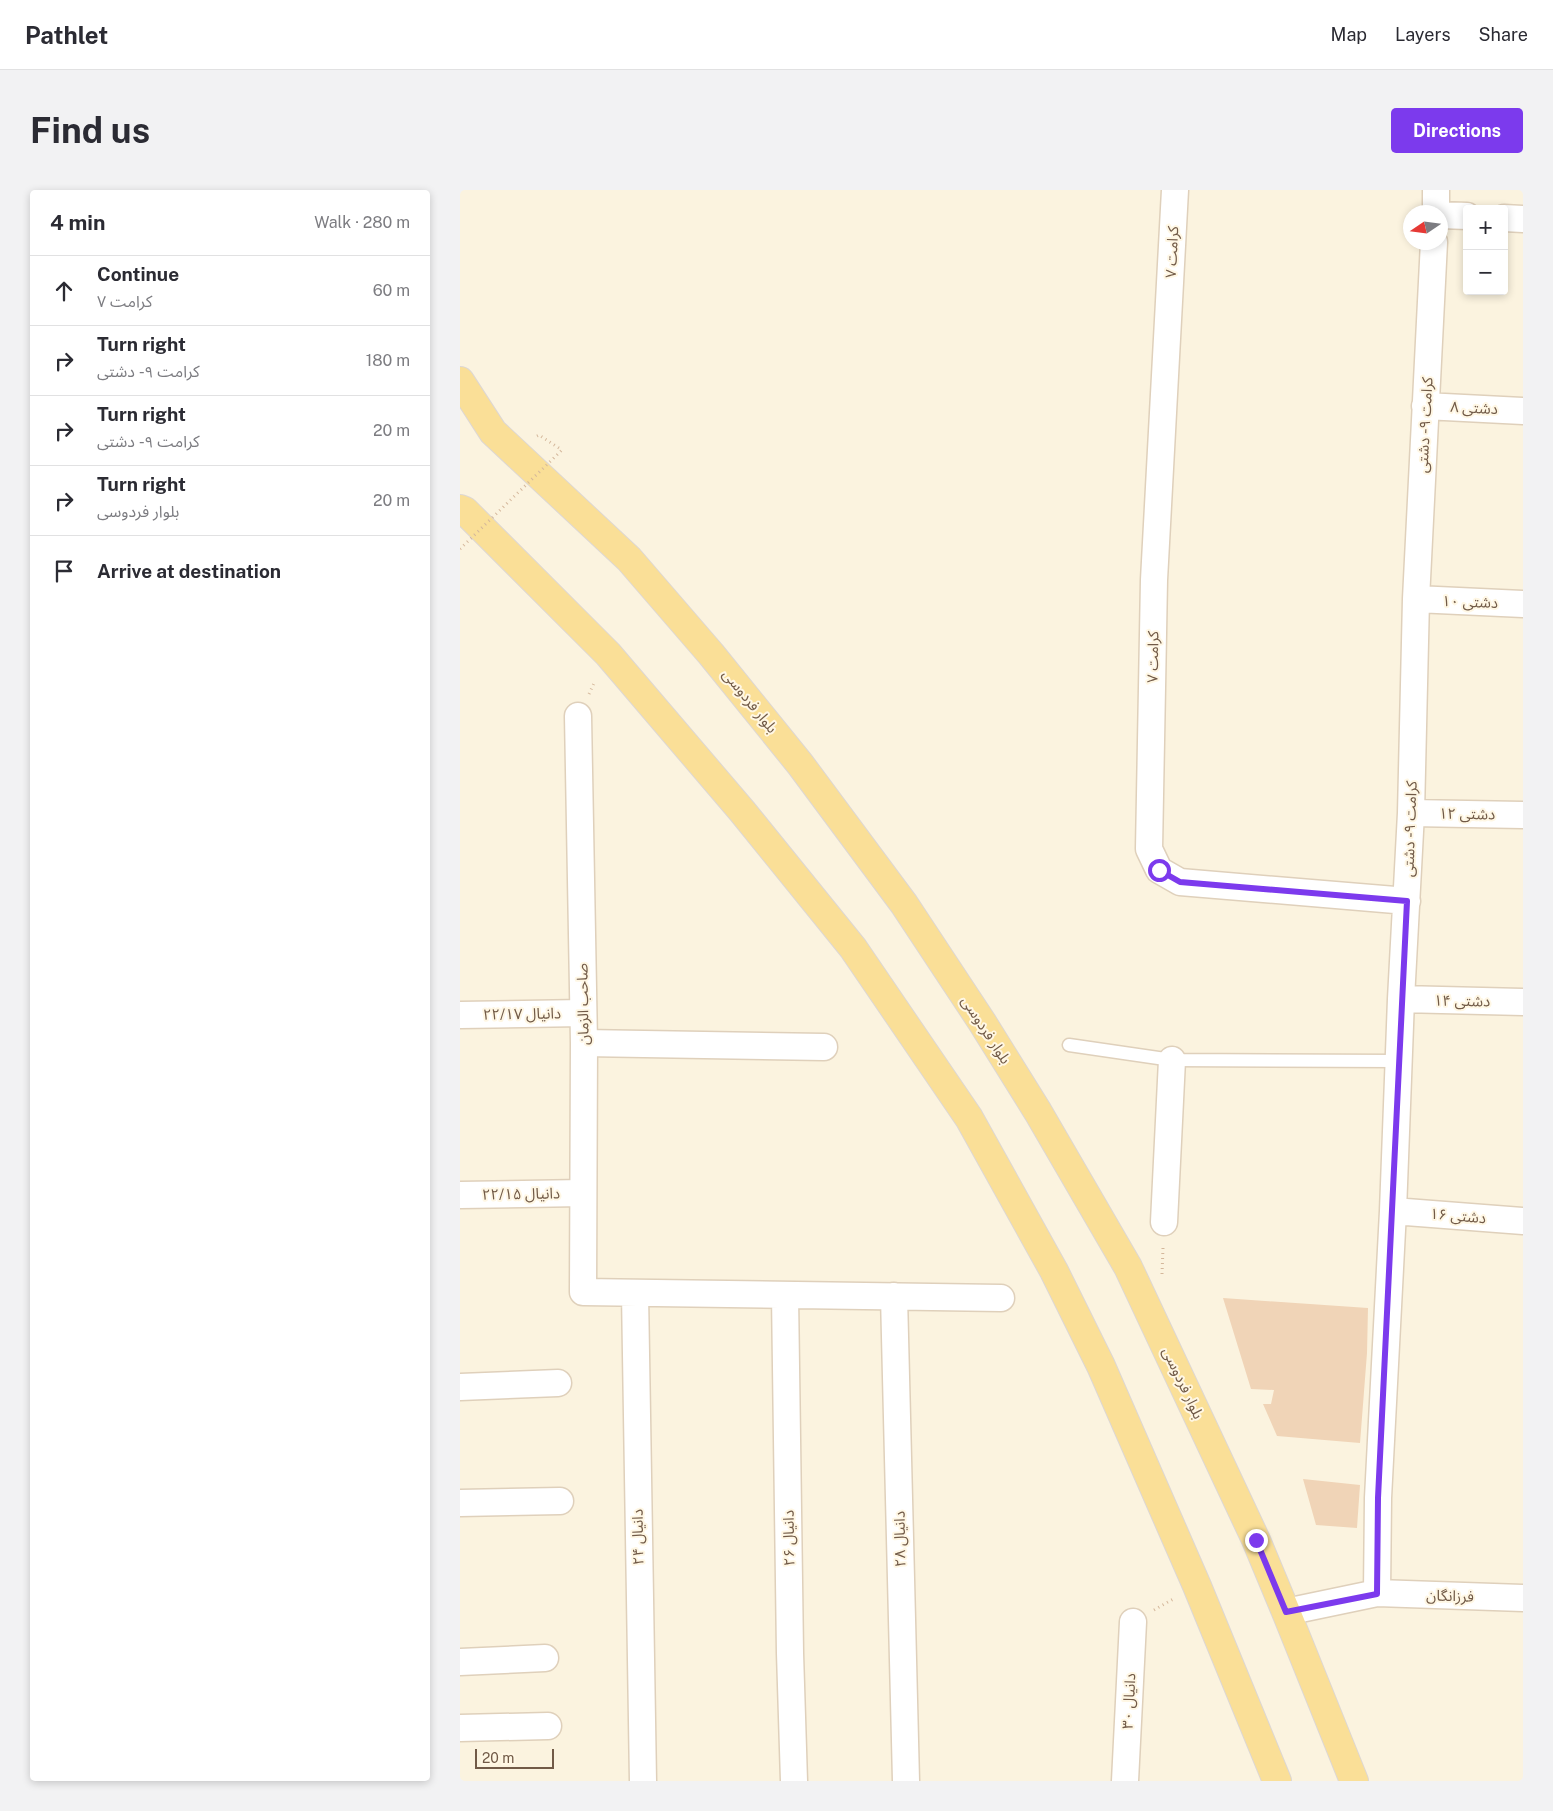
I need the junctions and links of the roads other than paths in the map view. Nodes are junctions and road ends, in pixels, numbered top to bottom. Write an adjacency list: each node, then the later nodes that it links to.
1 (1175, 190): 18 (street, کرامت ۷)
2 (1436, 190): 3 (street)
3 (1436, 205)
4 (1448, 215): 5 (street)
5 (1463, 216)
6 (1508, 218): 7 (street)
7 (1523, 219)
8 (1434, 250): 10 (street, کرامت ۹ - دشتی)
9 (460, 381): 43 (main road, بلوار فردوسی)
10 (1425, 406): 11 (street, دشتی ۸); 13 (street, کرامت ۹ - دشتی)
11 (1523, 411)
12 (460, 509): 53 (main road)
13 (1416, 600): 14 (street, دشتی ۱۰); 16 (street, کرامت ۹ - دشتی)
14 (1523, 604)
15 (578, 716): 21 (street, صاحب الزمان)
16 (1411, 813): 17 (street, دشتی ۱۲); 18 (street, کرامت ۹ - دشتی)
17 (1523, 815)
18 (1407, 901): 19 (street, کرامت ۹ - دشتی)
19 (1401, 999): 20 (street, دشتی ۱۴); 27 (street, کرامت ۹ - دشتی)
20 (1523, 1002)
21 (583, 1013): 22 (street, دانیال ۲۲/۱۷); 23 (street, صاحب الزمان)
22 (460, 1015)
23 (584, 1043): 25 (street); 28 (street, صاحب الزمان)
24 (1070, 1045): 26 (lane)
25 (824, 1047)
26 (1172, 1060): 27 (lane); 32 (street)
27 (1398, 1061): 30 (street, کرامت ۹ - دشتی)
28 (583, 1193): 29 (street, دانیال ۲۲/۱۵); 33 (street, صاحب الزمان)
29 (460, 1195)
30 (1392, 1211): 31 (street, دشتی ۱۶); 41 (street, کرامت ۹ - دشتی)
31 (1523, 1221)
32 (1164, 1222)
33 (635, 1293): 34 (street); 49 (street, دانیال ۲۴)
34 (785, 1295): 35 (street); 50 (street, دانیال ۲۶)
35 (894, 1296): 36 (street); 51 (street, دانیال ۲۸)
36 (1001, 1298)
37 (558, 1383): 38 (street)
38 (460, 1387)
39 (560, 1501): 40 (street)
40 (460, 1502)
41 (1377, 1594): 42 (street, فرزانگان); 43 (street)
42 (1523, 1598)
43 (1286, 1612): 54 (main road, بلوار فردوسی)
44 (1133, 1622): 52 (street, دانیال ۳۰)
45 (545, 1658): 46 (street)
46 (460, 1662)
47 (548, 1726): 48 (street)
48 (460, 1728)
49 (643, 1781)
50 (794, 1781)
51 (906, 1781)
52 (1125, 1781)
53 (1276, 1781)
54 (1354, 1781)

